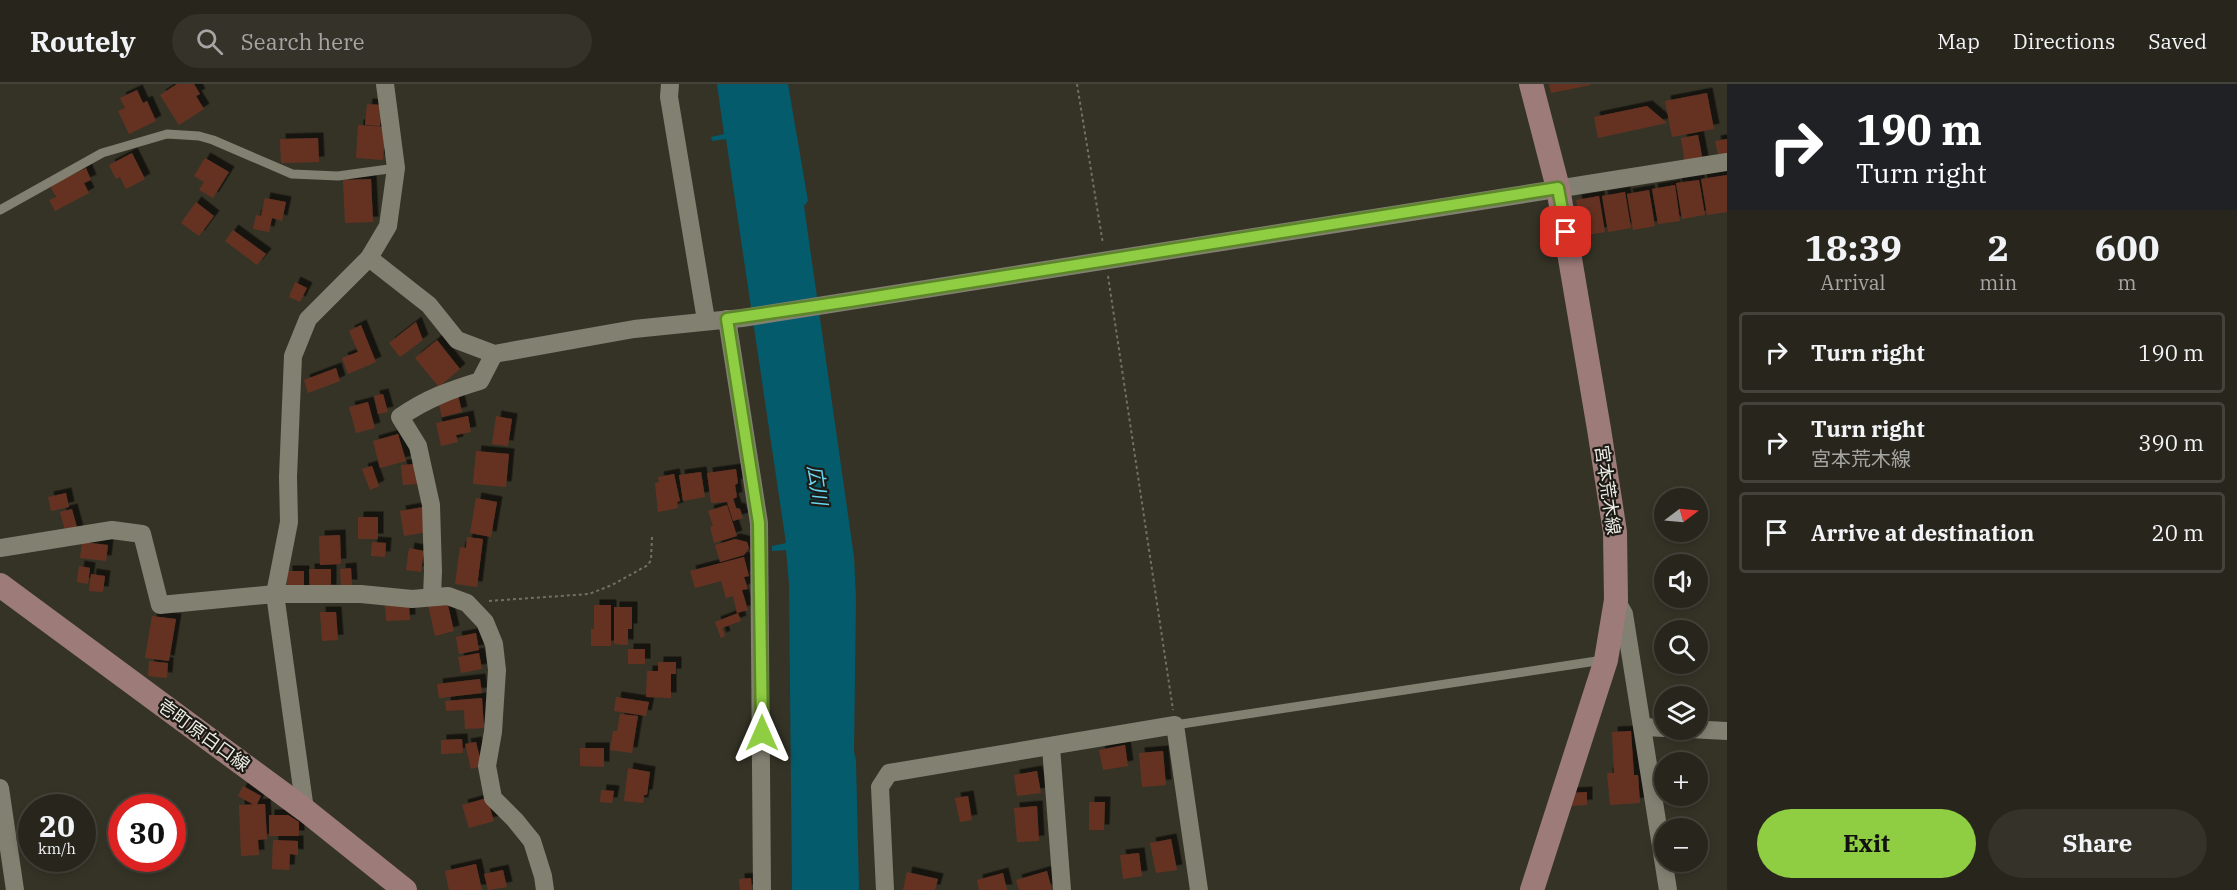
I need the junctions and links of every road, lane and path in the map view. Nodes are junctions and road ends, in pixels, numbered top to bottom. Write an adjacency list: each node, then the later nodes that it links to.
1 (385, 84): 6 (street)
2 (670, 84): 12 (street)
3 (1077, 84): 10 (path)
4 (1531, 84): 7 (main road, 宮本荒木線)
5 (1727, 162): 7 (street)
6 (396, 168): 8 (lane); 9 (street)
7 (1558, 188): 10 (street); 19 (main road, 宮本荒木線)
8 (0, 210)
9 (369, 258): 13 (street); 17 (street)
10 (1105, 260): 11 (street); 22 (path)
11 (734, 319): 12 (street); 33 (street)
12 (706, 320): 13 (street)
13 (494, 354): 18 (street)
14 (652, 537): 20 (path)
15 (0, 548): 17 (street)
16 (0, 585): 29 (main road, 壱町原白口線)
17 (275, 594): 18 (street); 29 (street)
18 (432, 597): 20 (street)
19 (1616, 600): 21 (main road, 宮本荒木線); 23 (street)
20 (467, 603): 32 (street)
21 (1606, 660): 22 (lane); 37 (main road, 宮本荒木線)
22 (1175, 725): 27 (street); 36 (street)
23 (1643, 727): 24 (street); 38 (street)
24 (1654, 728)
25 (1708, 730): 26 (street)
26 (1727, 731)
27 (1051, 747): 34 (street); 35 (street)
28 (0, 788): 30 (street)
29 (305, 810): 31 (main road, 壱町原白口線)
30 (15, 890)
31 (405, 890)
32 (545, 890)
33 (762, 890)
34 (885, 890)
35 (1062, 890)
36 (1199, 890)
37 (1532, 890)
38 (1668, 890)

